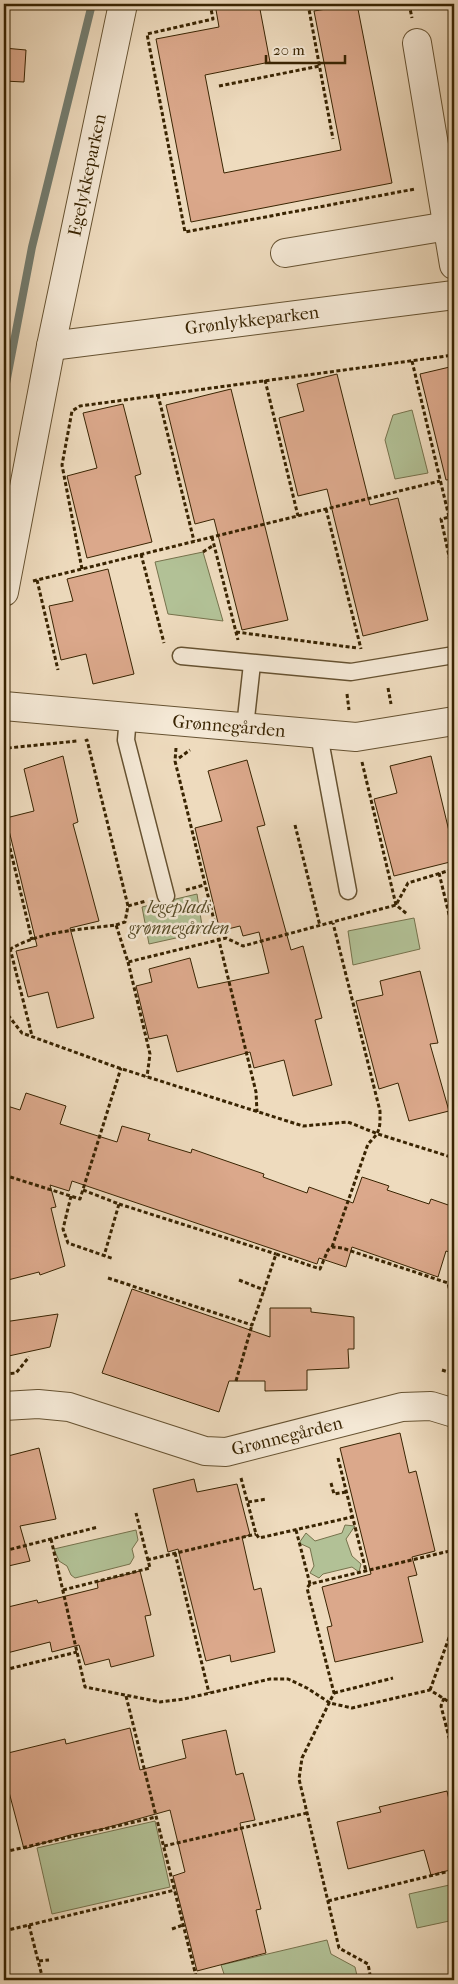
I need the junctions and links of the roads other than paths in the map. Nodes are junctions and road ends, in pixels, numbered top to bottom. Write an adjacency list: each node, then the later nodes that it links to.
1 (123, 4): 7 (street, Egelykkeparken)
2 (417, 43): 3 (street)
3 (451, 225): 4 (street); 5 (street)
4 (285, 253)
5 (454, 265)
6 (454, 295): 7 (street, Grønlykkeparken)
7 (50, 346): 8 (street)
8 (5, 586)
9 (454, 654): 11 (lane)
10 (181, 656): 11 (lane)
11 (245, 663): 15 (lane)
12 (4, 706): 13 (street, Grønnegården)
13 (128, 717): 15 (street, Grønnegården); 18 (lane)
14 (454, 720): 16 (street, Grønnegården)
15 (244, 727): 16 (street, Grønnegården)
16 (319, 735): 17 (lane)
17 (348, 890)
18 (166, 896)
19 (4, 1406): 20 (street, Grønnegården)
20 (454, 1413)

